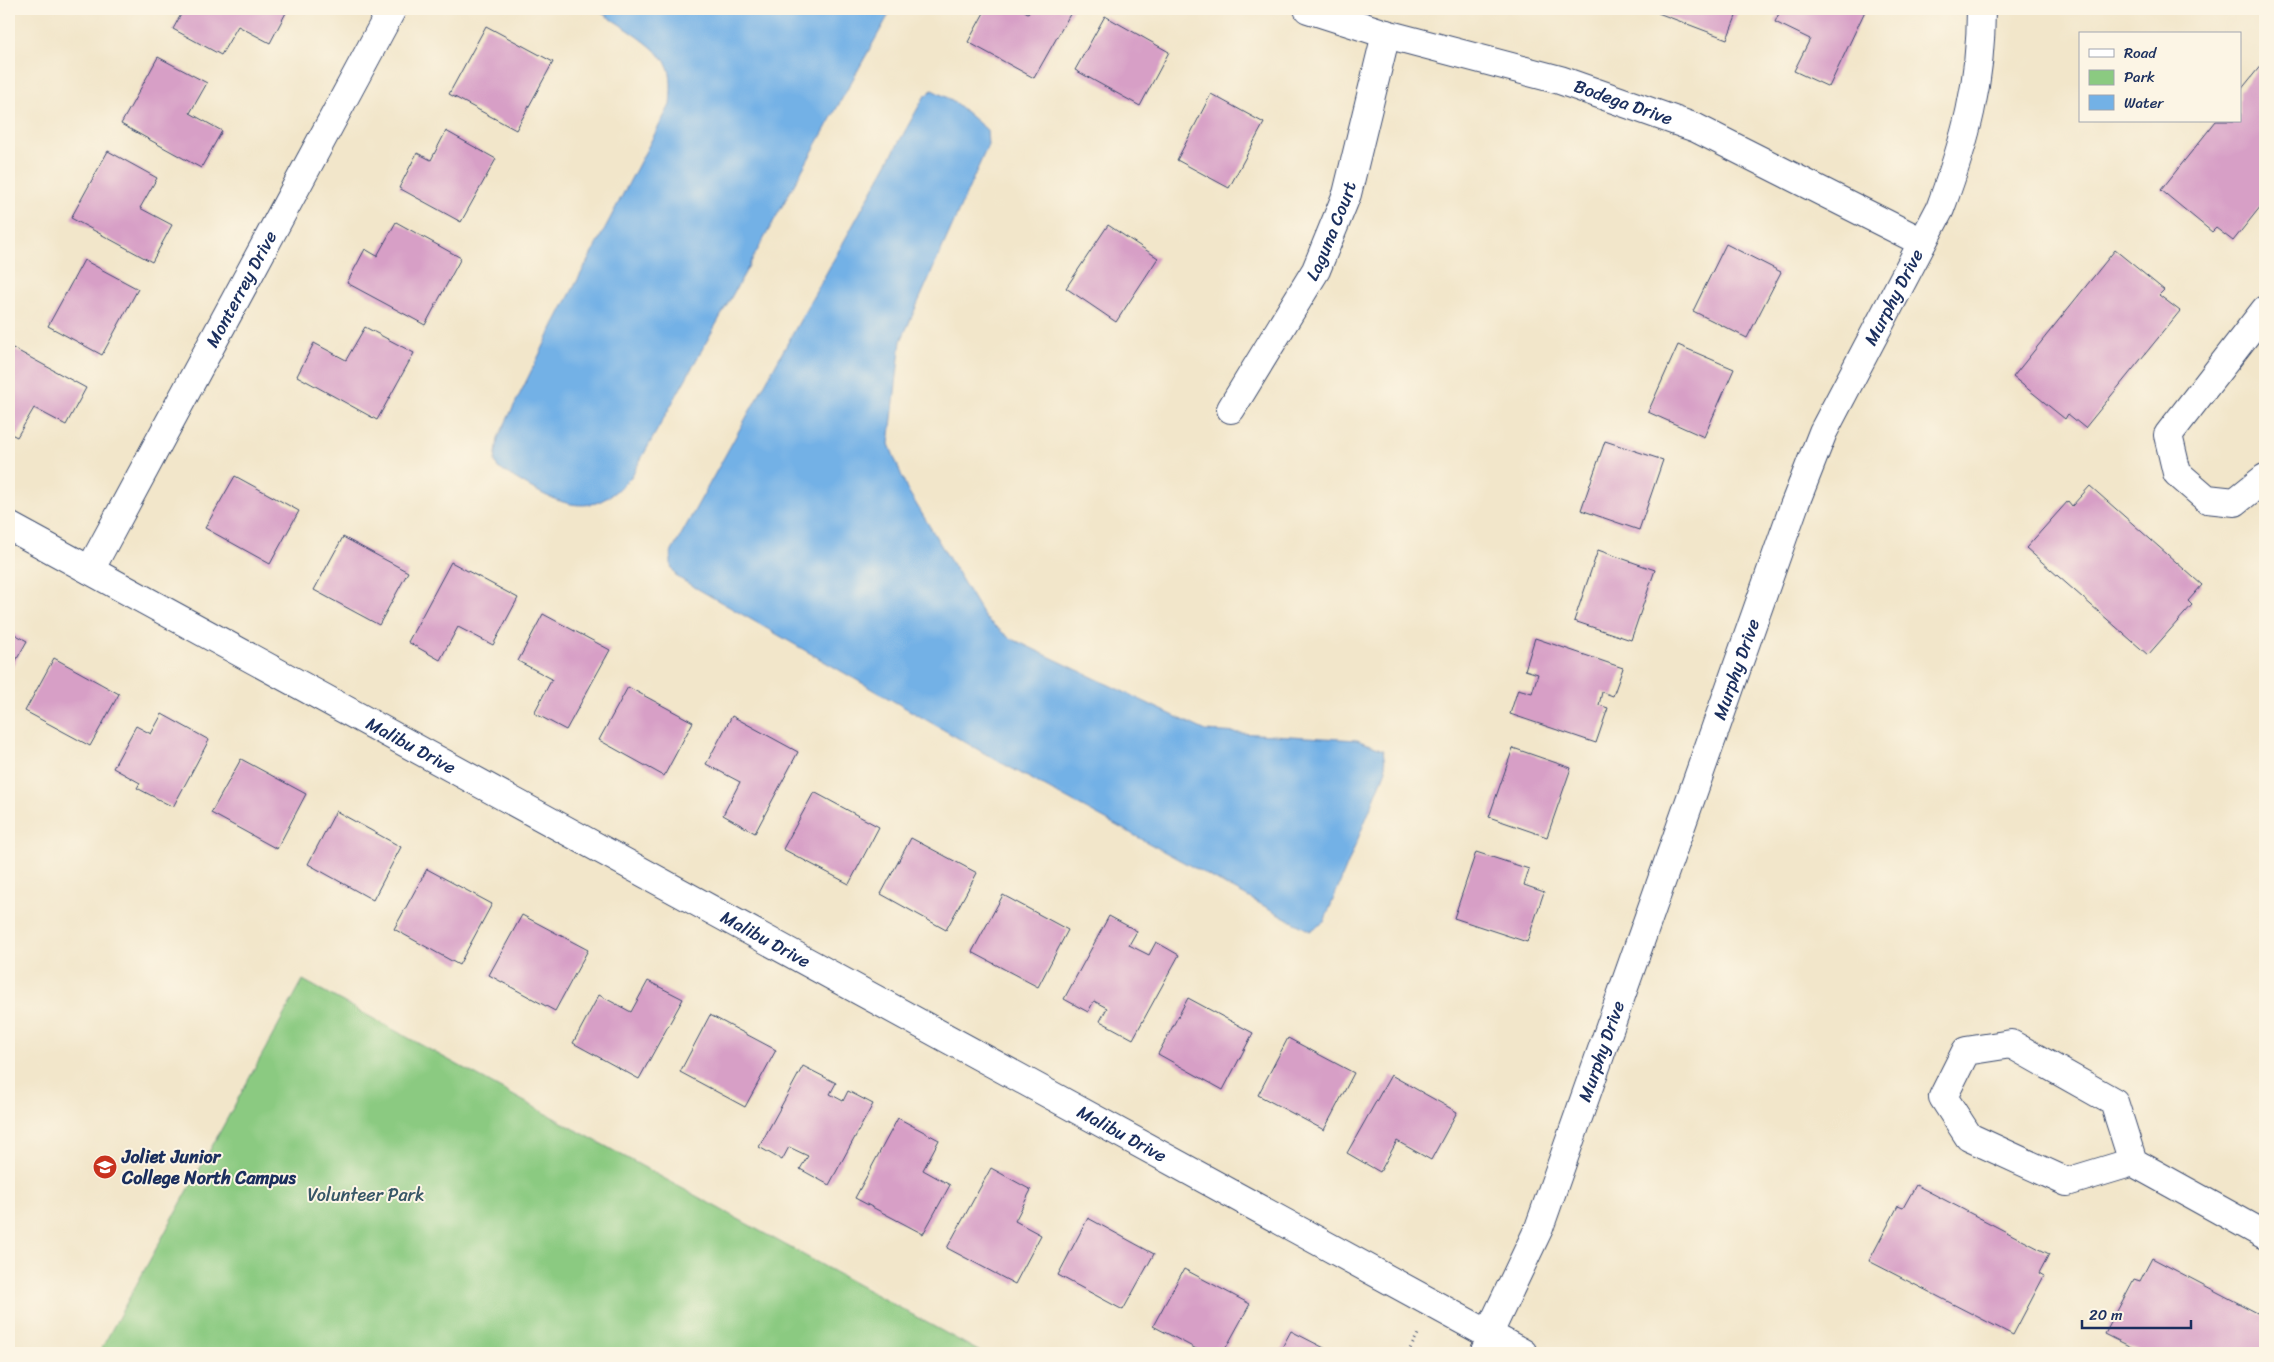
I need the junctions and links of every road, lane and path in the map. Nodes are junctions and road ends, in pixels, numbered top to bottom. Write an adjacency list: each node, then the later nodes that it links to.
1 (392, 9): 10 (street, Monterrey Drive)
2 (1308, 9): 4 (street, Bodega Drive)
3 (1981, 9): 5 (street, Murphy Drive)
4 (1386, 34): 5 (street, Bodega Drive); 7 (street, Laguna Court)
5 (1922, 242): 13 (street, Murphy Drive)
6 (2265, 310): 8 (street)
7 (1232, 409)
8 (2265, 478)
9 (9, 526): 10 (street, Malibu Drive)
10 (90, 570): 13 (street, Malibu Drive)
11 (2133, 1162): 11 (street); 12 (street)
12 (2265, 1235)
13 (1484, 1344): 14 (street, Malibu Drive)
14 (1523, 1353)

